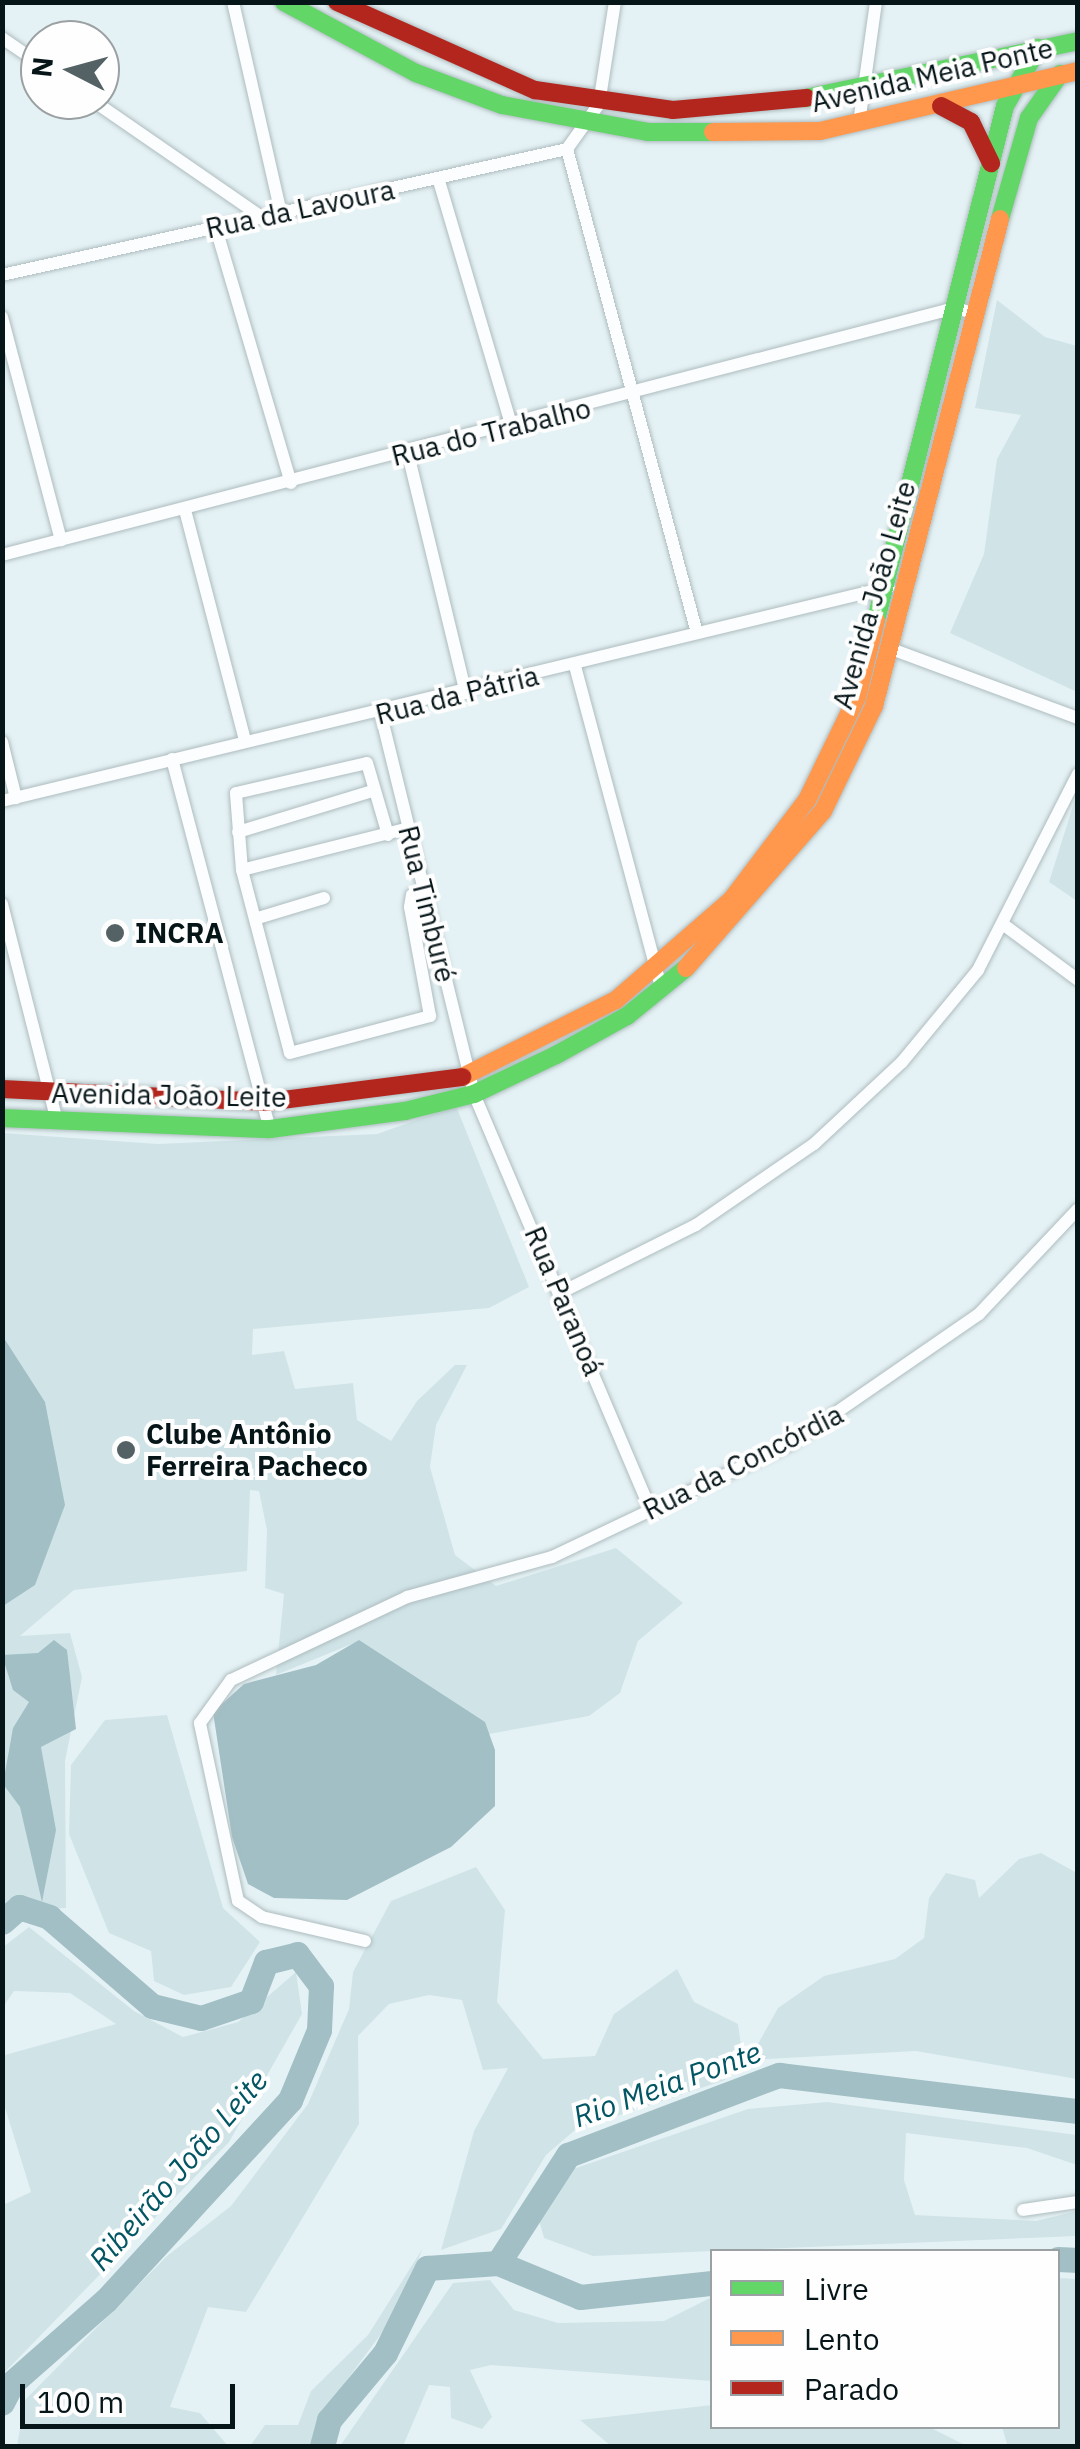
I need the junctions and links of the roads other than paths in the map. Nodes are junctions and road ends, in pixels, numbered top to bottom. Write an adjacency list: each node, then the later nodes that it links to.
1 (233, 2): 23 (street)
2 (284, 2): 8 (street, Avenida Meia Ponte)
3 (337, 2): 6 (street, Avenida Meia Ponte)
4 (614, 2): 13 (street)
5 (876, 2): 12 (street)
6 (363, 10): 8 (street); 13 (street, Avenida Meia Ponte)
7 (1078, 41): 9 (street, Avenida Meia Ponte)
8 (354, 44): 17 (street, Avenida Meia Ponte)
9 (1038, 48): 11 (street, Avenida João Leite); 12 (street, Avenida Meia Ponte)
10 (1069, 73): 11 (street, Avenida Meia Ponte); 28 (street, Avenida João Leite)
11 (1014, 86): 14 (street, Avenida Meia Ponte); 21 (street, Avenida João Leite)
12 (860, 94): 15 (street, Avenida Meia Ponte); 18 (street)
13 (598, 104): 15 (street, Avenida Meia Ponte); 17 (street)
14 (938, 106): 18 (street, Avenida Meia Ponte); 21 (street)
15 (742, 108): 19 (street)
16 (120, 119): 24 (street)
17 (584, 123): 19 (street, Avenida Meia Ponte); 20 (street)
18 (860, 124): 19 (street, Avenida Meia Ponte)
19 (741, 135)
20 (567, 149): 22 (street, Rua da Lavoura); 30 (street)
21 (991, 164): 27 (street, Avenida João Leite)
22 (439, 181): 23 (street, Rua da Lavoura); 31 (street)
23 (280, 209): 24 (street, Rua da Lavoura)
24 (257, 214): 25 (street, Rua da Lavoura)
25 (215, 225): 26 (street, Rua da Lavoura); 33 (street)
26 (2, 274)
27 (955, 308): 28 (street); 30 (street, Rua do Trabalho); 37 (street, Avenida João Leite)
28 (977, 314): 38 (street, Avenida João Leite)
29 (2, 317): 35 (street)
30 (630, 396): 31 (street, Rua do Trabalho); 39 (street)
31 (512, 428): 32 (street, Rua do Trabalho)
32 (408, 454): 33 (street, Rua do Trabalho); 42 (street)
33 (291, 483): 34 (street, Rua do Trabalho)
34 (185, 510): 35 (street, Rua do Trabalho); 45 (street)
35 (61, 540): 36 (street, Rua do Trabalho)
36 (2, 555)
37 (889, 587): 38 (street, Rua da Pátria); 39 (street, Rua da Pátria); 62 (street, Avenida João Leite)
38 (909, 592): 40 (street, Avenida João Leite)
39 (697, 634): 41 (street, Rua da Pátria)
40 (894, 650): 44 (street); 64 (street, Avenida João Leite)
41 (575, 666): 42 (street, Rua da Pátria); 62 (street)
42 (466, 693): 43 (street, Rua da Pátria)
43 (381, 715): 45 (street, Rua da Pátria); 51 (street, Rua Timburé)
44 (1078, 718)
45 (244, 741): 47 (street, Rua da Pátria)
46 (2, 742): 50 (street)
47 (172, 759): 50 (street, Rua da Pátria); 69 (street)
48 (1078, 774): 59 (street)
49 (375, 790): 52 (street); 52 (street); 53 (street)
50 (9, 800)
51 (408, 828): 53 (street); 55 (street, Rua Timburé)
52 (238, 832): 54 (street)
53 (388, 834): 54 (street)
54 (242, 870): 58 (street)
55 (425, 892): 60 (street, Rua Timburé); 61 (street)
56 (324, 898): 58 (street)
57 (2, 904): 67 (street)
58 (258, 918): 61 (street)
59 (1004, 926): 63 (street); 75 (street)
60 (439, 949): 61 (street); 65 (street, Rua Timburé)
61 (422, 968)
62 (652, 974): 64 (street); 65 (street, Avenida João Leite)
63 (1078, 980)
64 (662, 991): 65 (street, Avenida João Leite)
65 (472, 1085): 69 (street, Avenida João Leite); 73 (street, Avenida João Leite); 75 (street, Rua Paranoá)
66 (2, 1090): 67 (street, Avenida João Leite)
67 (50, 1097): 68 (street, Avenida João Leite); 71 (street)
68 (104, 1098): 69 (street, Avenida João Leite); 72 (street)
69 (268, 1102): 73 (street)
70 (2, 1118): 71 (street, Avenida João Leite)
71 (56, 1122): 72 (street, Avenida João Leite)
72 (105, 1125): 73 (street, Avenida João Leite)
73 (270, 1129)
74 (1078, 1209): 76 (street, Rua da Concórdia)
75 (562, 1292): 76 (street, Rua Paranoá)
76 (650, 1510): 77 (street, Rua da Concórdia)
77 (365, 1941)
78 (1078, 2202): 79 (street)
79 (1023, 2210)

